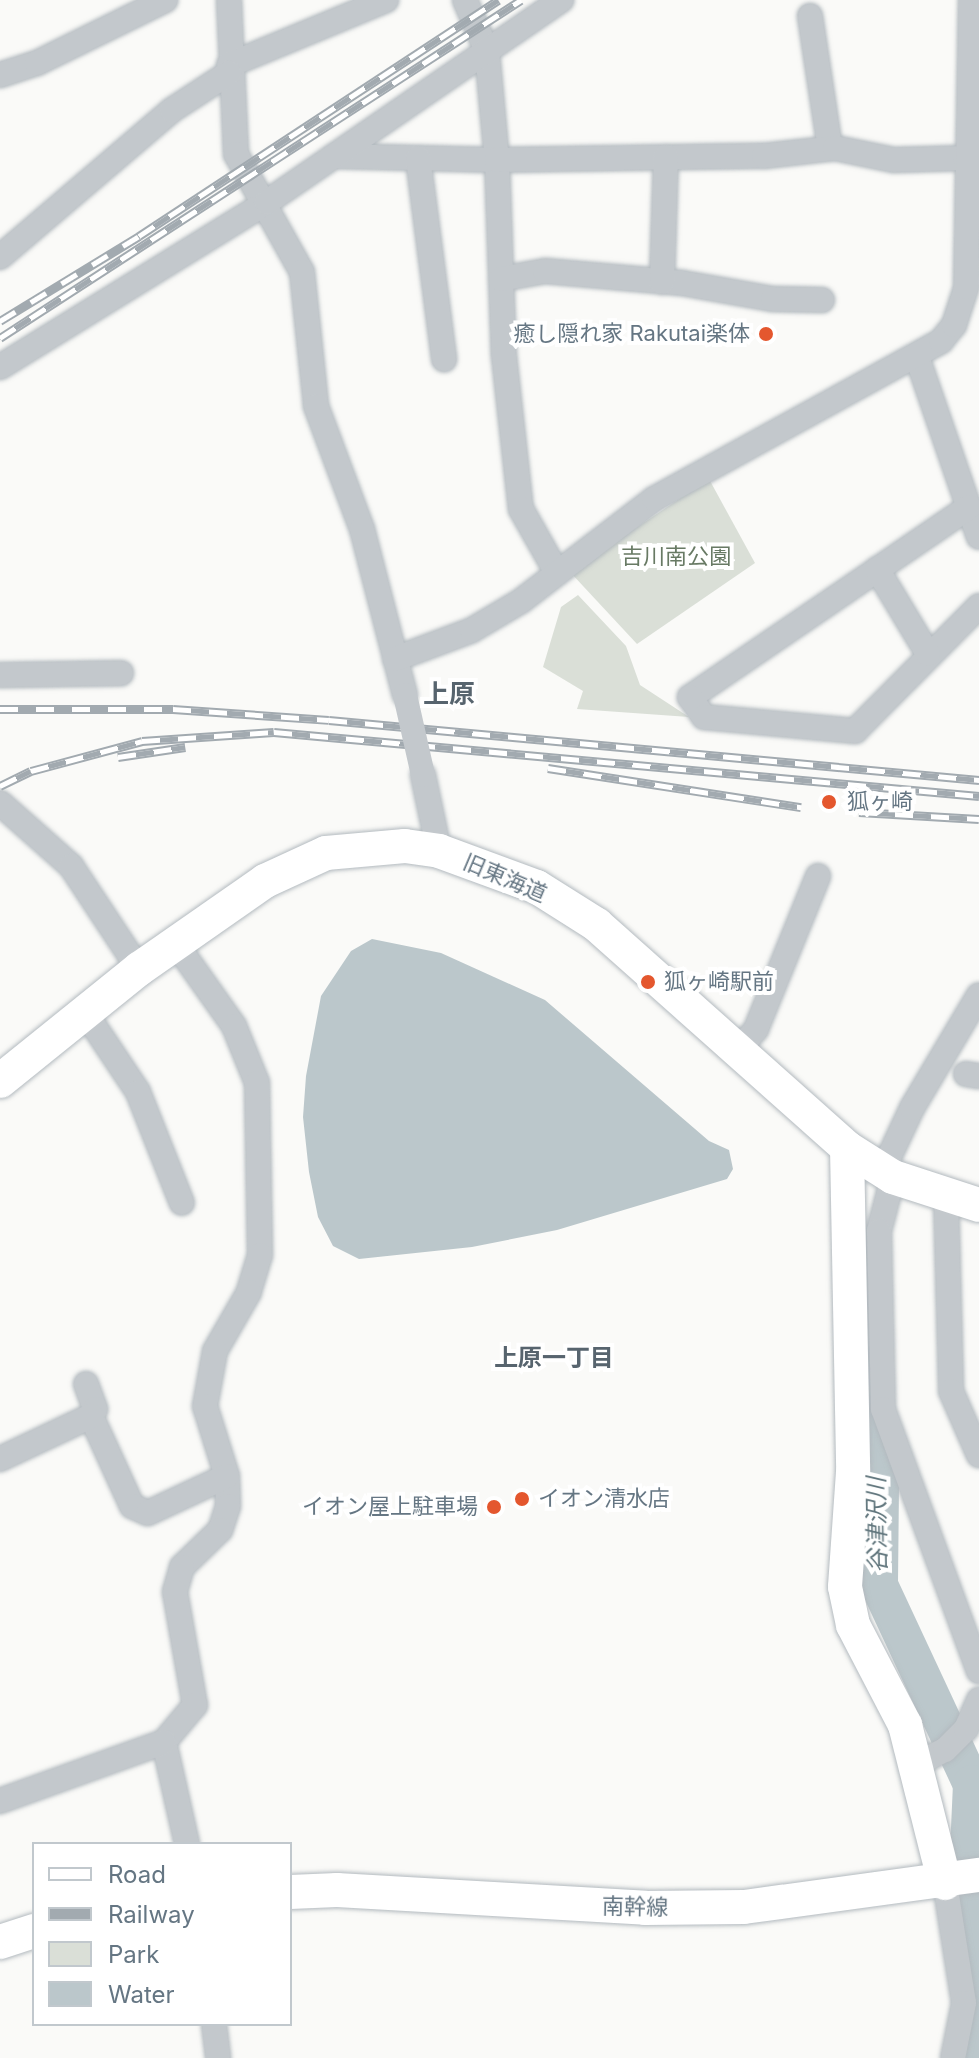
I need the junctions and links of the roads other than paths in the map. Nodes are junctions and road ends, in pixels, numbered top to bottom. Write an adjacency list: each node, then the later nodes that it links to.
1 (165, 0): 10 (street)
2 (229, 0): 9 (street)
3 (386, 0): 9 (street)
4 (465, 0): 8 (street)
5 (561, 0): 8 (street)
6 (971, 0): 16 (street)
7 (810, 16): 11 (street)
8 (487, 51): 12 (street); 15 (street)
9 (229, 69): 17 (street); 18 (street)
10 (0, 75)
11 (830, 148): 13 (street); 16 (street)
12 (334, 156): 14 (street); 17 (street)
13 (666, 157): 15 (street); 20 (street)
14 (418, 158): 15 (street); 23 (street)
15 (497, 160): 19 (street)
16 (972, 163): 22 (street)
17 (267, 202): 24 (street); 31 (street)
18 (0, 257)
19 (501, 279): 20 (street); 28 (street)
20 (662, 282): 21 (street)
21 (822, 300)
22 (917, 357): 25 (street); 28 (street)
23 (444, 359)
24 (0, 367)
25 (969, 507): 26 (street); 27 (street)
26 (979, 537)
27 (877, 569): 30 (street); 30 (street)
28 (557, 573): 31 (street)
29 (979, 606): 30 (street)
30 (928, 654)
31 (395, 659): 35 (street, bridge)
32 (121, 673): 33 (street)
33 (0, 675)
34 (0, 803): 38 (street)
35 (439, 851): 37 (street, 旧東海道); 41 (street, 旧東海道)
36 (818, 876): 41 (street)
37 (176, 944): 38 (street, 旧東海道); 52 (street)
38 (139, 969): 40 (street, 旧東海道)
39 (976, 1006): 44 (street)
40 (84, 1011): 42 (street, 旧東海道); 46 (street)
41 (738, 1050): 43 (street, 旧東海道)
42 (0, 1081)
43 (847, 1148): 44 (street, 旧東海道); 56 (street)
44 (888, 1174): 45 (street, 旧東海道); 53 (street)
45 (946, 1196): 47 (street, 旧東海道); 50 (street)
46 (182, 1203)
47 (979, 1205)
48 (86, 1384): 49 (street)
49 (91, 1416): 51 (street); 52 (street)
50 (979, 1455)
51 (0, 1459)
52 (227, 1476): 55 (street)
53 (979, 1671)
54 (979, 1700): 56 (street)
55 (164, 1742): 57 (street); 58 (street)
56 (917, 1764): 60 (street)
57 (0, 1801)
58 (187, 1842)
59 (979, 1875): 60 (street, 南幹線)
60 (945, 1883): 61 (street, 南幹線); 64 (street)
61 (292, 1892)
62 (32, 1932): 63 (street)
63 (0, 1942)
64 (970, 1959): 67 (street)
65 (214, 2026): 66 (street)
66 (211, 2057)
67 (953, 2058)

